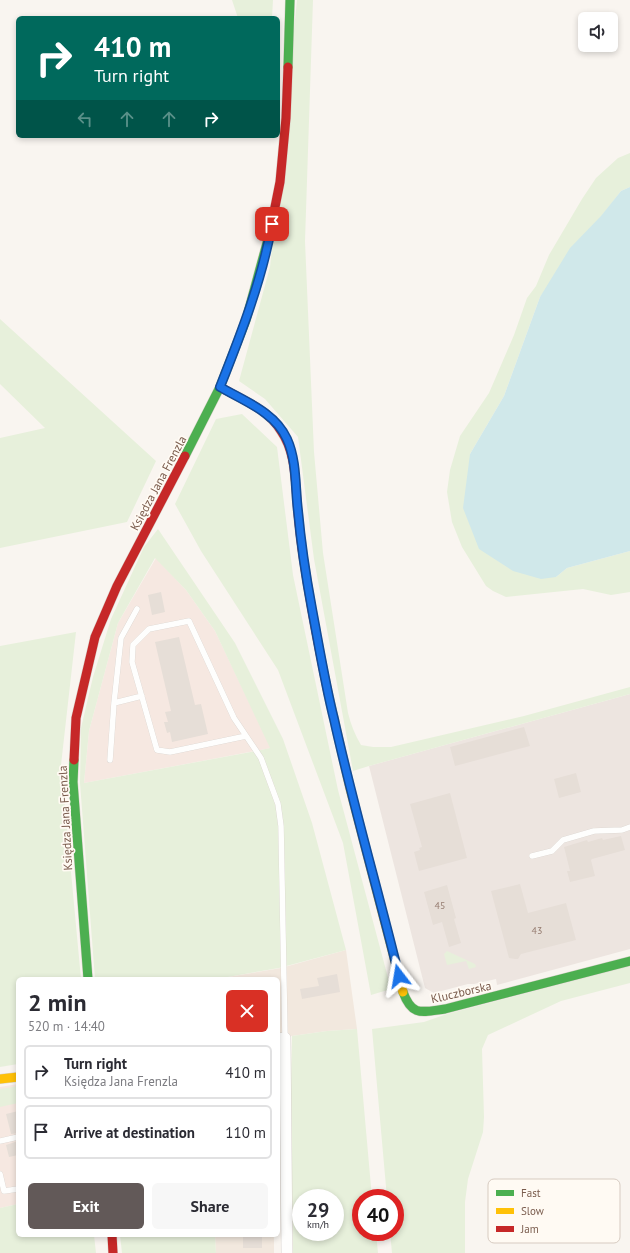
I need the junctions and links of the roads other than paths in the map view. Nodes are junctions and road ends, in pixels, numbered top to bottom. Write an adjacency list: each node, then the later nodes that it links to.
1 (290, 0): 2 (main road, Księdza Jana Frenzla)
2 (220, 387): 10 (main road, Kluczborska); 11 (main road, Księdza Jana Frenzla)
3 (137, 609): 5 (lane)
4 (142, 696): 5 (lane); 6 (lane); 6 (lane)
5 (114, 703): 7 (lane)
6 (246, 736): 12 (lane)
7 (110, 760)
8 (630, 828): 9 (lane)
9 (532, 856)
10 (630, 961)
11 (88, 977)
12 (282, 1038): 21 (street)
13 (16, 1076): 14 (main road)
14 (0, 1079)
15 (16, 1137): 16 (lane)
16 (0, 1141)
17 (0, 1174): 18 (lane)
18 (16, 1188)
19 (112, 1237): 20 (main road)
20 (113, 1253)
21 (287, 1253)

